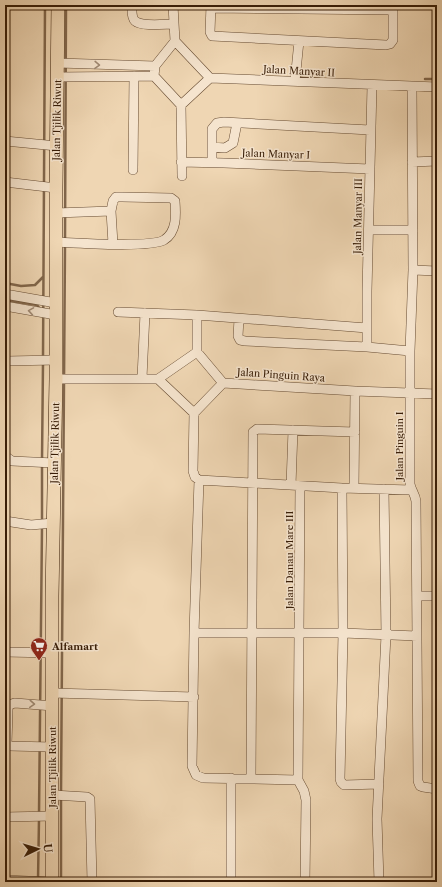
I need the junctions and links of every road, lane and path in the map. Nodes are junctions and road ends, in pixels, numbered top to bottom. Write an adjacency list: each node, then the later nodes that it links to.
1 (58, 5): 9 (highway, Jalan Tjilik Riwut)
2 (132, 5): 6 (street)
3 (173, 5): 6 (street)
4 (211, 6): 5 (street); 8 (street)
5 (393, 8): 8 (street)
6 (174, 24): 7 (street)
7 (175, 41): 10 (street); 13 (street)
8 (299, 41): 14 (street)
9 (58, 63): 10 (street, one-way to 10); 12 (highway, Jalan Tjilik Riwut)
10 (155, 71): 11 (street); 18 (street)
11 (134, 76): 12 (street); 29 (street)
12 (58, 77): 22 (highway, Jalan Tjilik Riwut)
13 (210, 78): 14 (street, Jalan Manyar II); 18 (street)
14 (295, 81): 15 (street, Jalan Manyar II)
15 (372, 86): 16 (street, Jalan Manyar II); 20 (street, Jalan Manyar III)
16 (412, 87): 17 (street, Jalan Manyar II); 27 (street, Jalan Pinguin I)
17 (437, 87)
18 (181, 105): 25 (street)
19 (237, 123): 20 (street); 23 (street); 23 (street)
20 (370, 130): 28 (street, Jalan Manyar III)
21 (5, 141): 22 (street)
22 (57, 146): 32 (highway, Jalan Tjilik Riwut)
23 (212, 147): 26 (street)
24 (437, 161): 27 (street)
25 (181, 162): 26 (street, Jalan Manyar I); 30 (street)
26 (212, 162): 28 (street, Jalan Manyar I)
27 (412, 162): 36 (street, Jalan Pinguin I)
28 (370, 169): 35 (street, Jalan Manyar III)
29 (133, 170)
30 (182, 176)
31 (5, 182): 32 (street)
32 (56, 188): 34 (highway, Jalan Tjilik Riwut)
33 (111, 211): 34 (street); 38 (street); 38 (street)
34 (56, 213): 37 (highway, Jalan Tjilik Riwut)
35 (369, 230): 36 (street); 48 (street, Jalan Manyar III)
36 (413, 230): 39 (street, Jalan Pinguin I)
37 (57, 242): 38 (street); 43 (highway, Jalan Tjilik Riwut)
38 (113, 244)
39 (412, 270): 40 (street); 50 (street, Jalan Pinguin I)
40 (437, 271)
41 (5, 294): 43 (street)
42 (5, 306): 43 (street, one-way to 42)
43 (56, 309): 52 (highway, Jalan Tjilik Riwut)
44 (118, 312): 45 (street)
45 (145, 313): 46 (street); 54 (street)
46 (196, 315): 47 (street); 51 (street)
47 (239, 319): 48 (street); 49 (street)
48 (367, 328): 49 (street, Jalan Manyar III)
49 (367, 347): 50 (street)
50 (410, 351): 59 (street, Jalan Pinguin I)
51 (197, 352): 56 (street); 57 (street)
52 (56, 360): 53 (street); 55 (highway, Jalan Tjilik Riwut)
53 (5, 362)
54 (142, 378): 55 (street); 56 (street)
55 (56, 379): 65 (highway, Jalan Tjilik Riwut)
56 (158, 379): 61 (street)
57 (223, 383): 58 (street, Jalan Pinguin Raya); 61 (street, Jalan Pinguin Raya)
58 (355, 391): 59 (street, Jalan Pinguin Raya); 63 (street)
59 (410, 393): 60 (street, Jalan Pinguin Raya); 72 (street, Jalan Pinguin I)
60 (437, 394)
61 (194, 413): 66 (street)
62 (293, 430): 63 (street); 67 (street); 68 (street, Jalan Danau Mare III)
63 (355, 432): 70 (street)
64 (5, 456): 65 (street)
65 (54, 463): 74 (highway, Jalan Tjilik Riwut)
66 (199, 480): 67 (street); 77 (street)
67 (252, 484): 68 (street); 78 (street)
68 (296, 486): 69 (street); 79 (street, Jalan Danau Mare III)
69 (342, 488): 70 (street); 80 (street)
70 (354, 488): 71 (street)
71 (384, 489): 72 (street); 81 (street)
72 (411, 490): 75 (street, Jalan Pinguin I)
73 (5, 521): 74 (street)
74 (53, 523): 84 (highway, Jalan Tjilik Riwut)
75 (418, 596): 76 (street); 82 (street, Jalan Pinguin I)
76 (437, 596)
77 (194, 633): 78 (street); 85 (street)
78 (252, 633): 79 (street); 89 (street)
79 (300, 634): 80 (street); 90 (street, Jalan Danau Mare III)
80 (343, 634): 81 (street); 91 (street)
81 (386, 635): 82 (street); 91 (street)
82 (417, 636): 92 (street, Jalan Pinguin I)
83 (5, 652): 84 (street)
84 (53, 653): 86 (highway, Jalan Tjilik Riwut)
85 (194, 697): 86 (street); 88 (street)
86 (53, 699): 87 (highway, Jalan Tjilik Riwut); 87 (street, one-way to 86)
87 (52, 747): 93 (highway, Jalan Tjilik Riwut)
88 (231, 778): 89 (street); 99 (street)
89 (251, 778): 90 (street)
90 (298, 780): 100 (street)
91 (379, 784): 101 (street)
92 (437, 789)
93 (52, 795): 94 (highway, Jalan Tjilik Riwut); 98 (street)
94 (52, 816): 95 (street); 97 (highway, Jalan Tjilik Riwut)
95 (5, 817)
96 (5, 880): 97 (street)
97 (52, 882)
98 (92, 882)
99 (231, 882)
100 (305, 882)
101 (379, 882)

